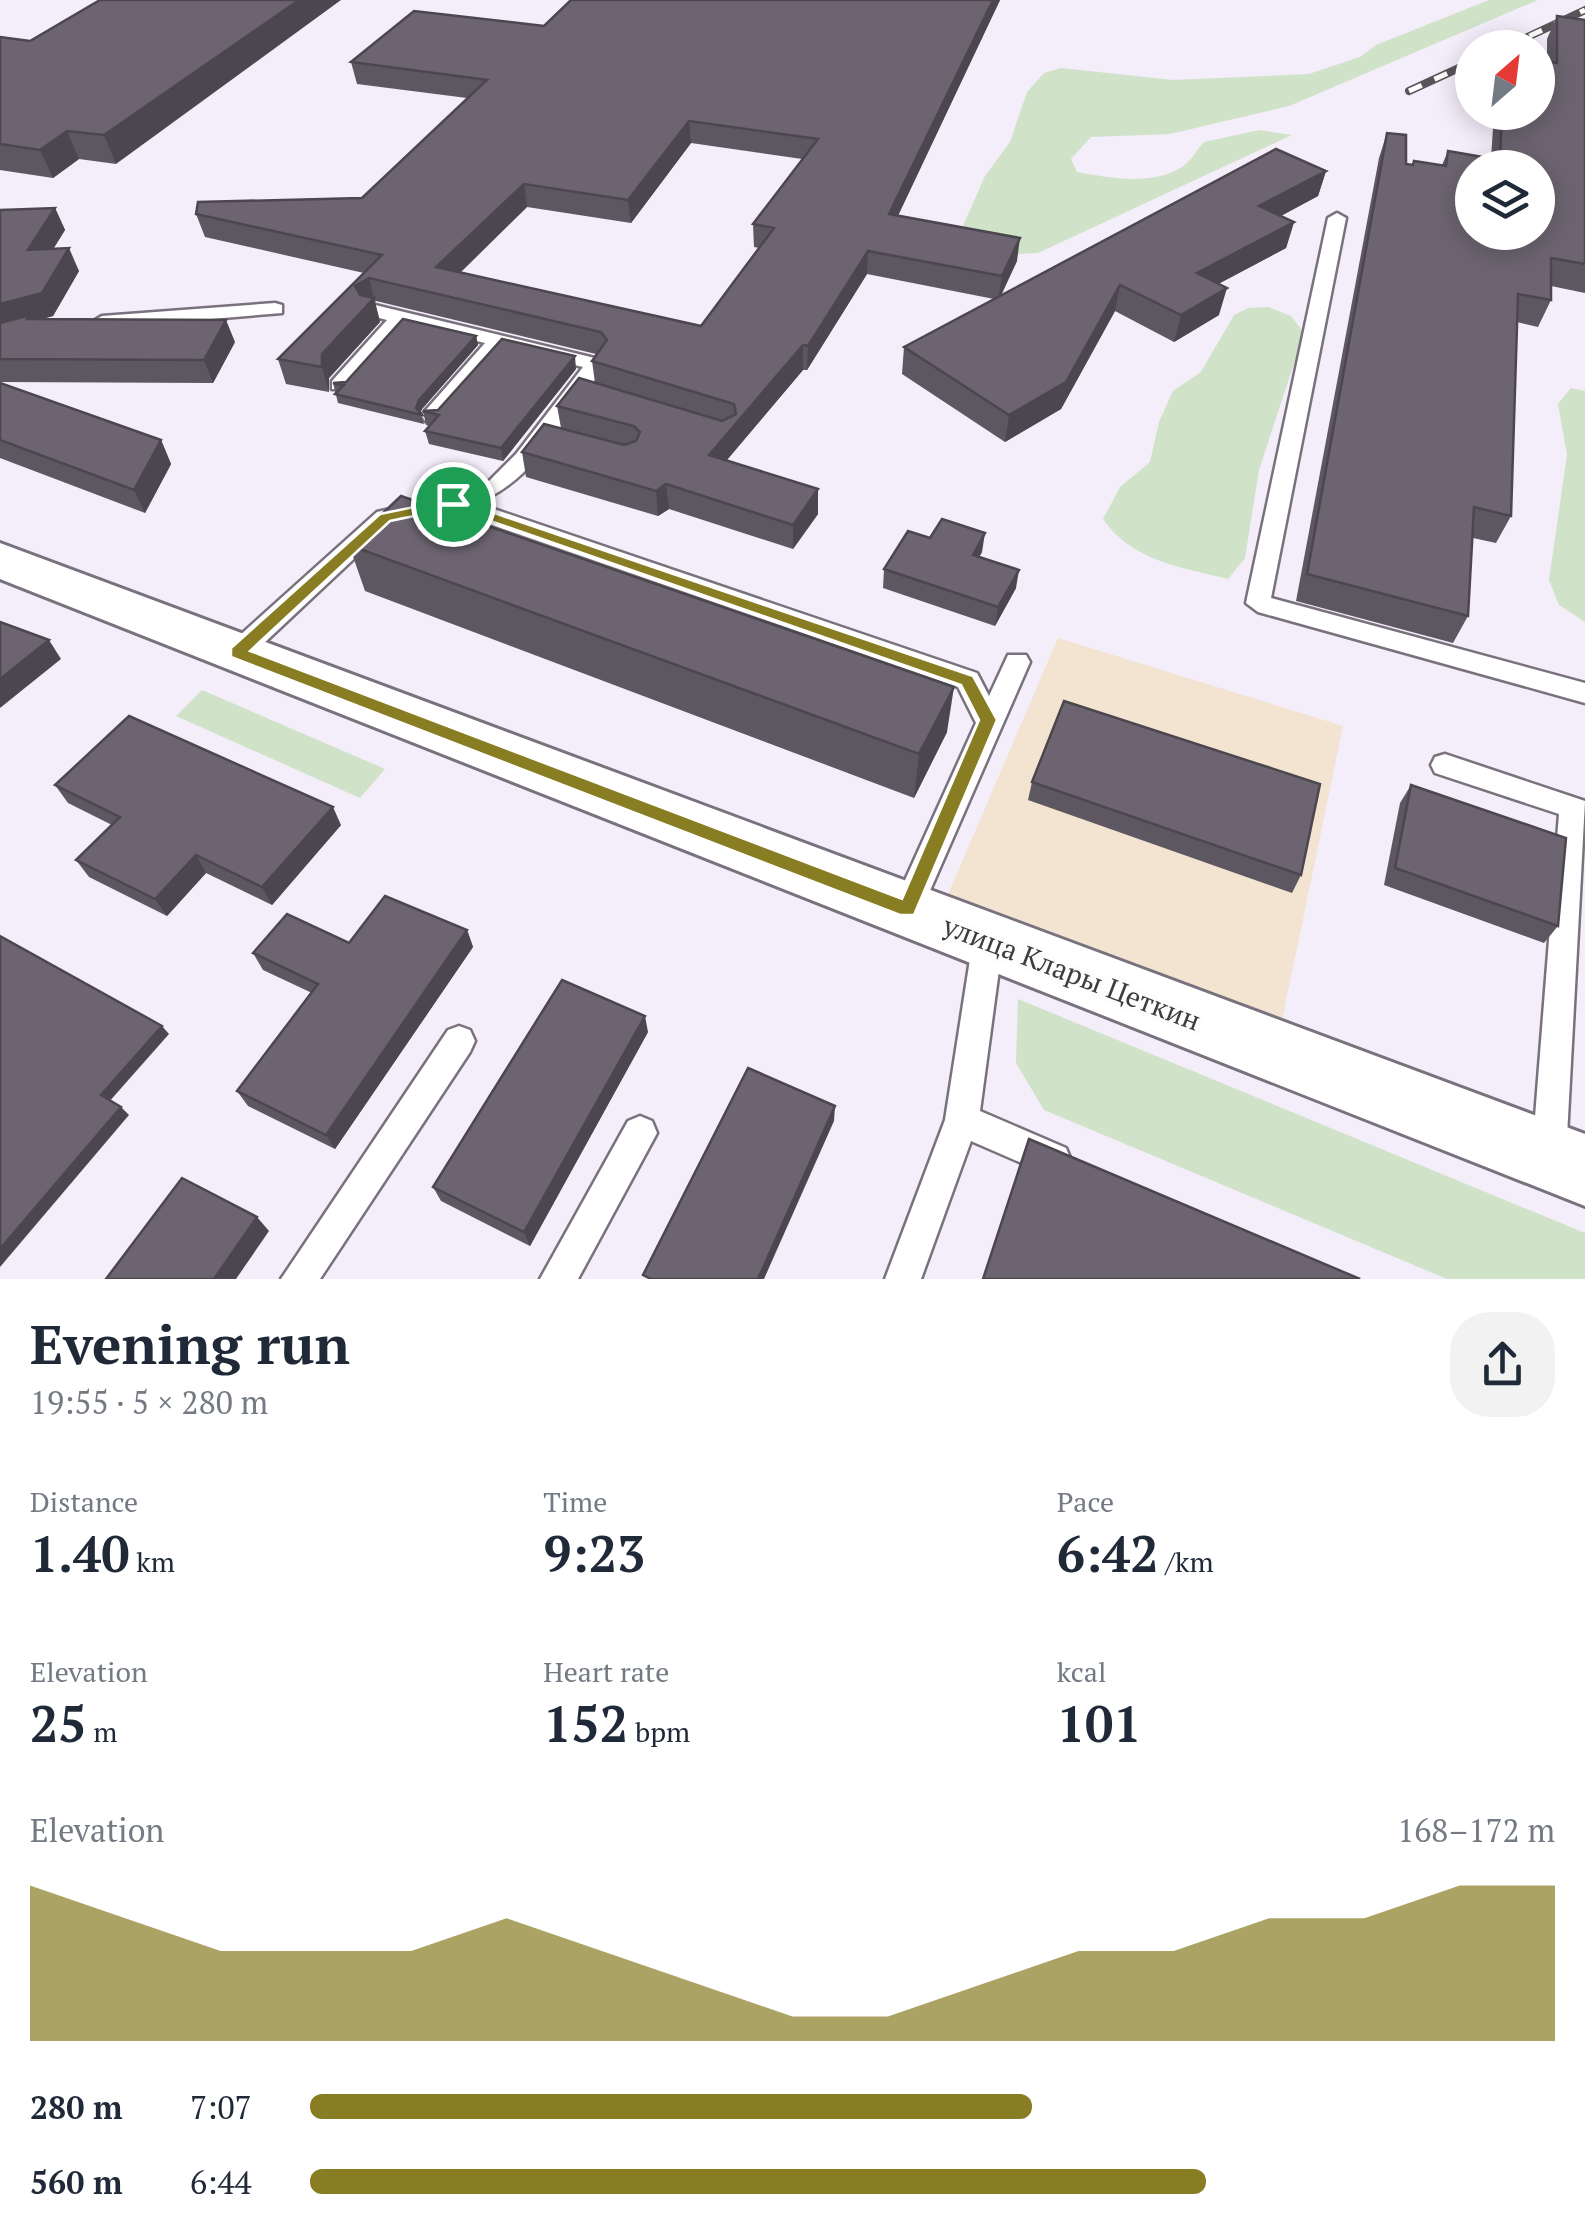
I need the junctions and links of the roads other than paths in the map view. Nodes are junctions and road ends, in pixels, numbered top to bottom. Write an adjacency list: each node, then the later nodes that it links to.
1 (1337, 218): 13 (lane)
2 (275, 310): 5 (lane)
3 (375, 311): 4 (lane)
4 (400, 317): 6 (lane); 7 (lane)
5 (78, 323)
6 (498, 340): 8 (lane); 9 (lane)
7 (339, 385)
8 (432, 416)
9 (453, 504): 11 (lane); 14 (lane)
10 (0, 560): 11 (street, улица Клары Цеткин)
11 (237, 653): 16 (street, улица Клары Цеткин)
12 (1017, 662): 14 (lane)
13 (1585, 693)
14 (988, 720): 16 (lane)
15 (1445, 765): 21 (lane)
16 (907, 909): 17 (street, улица Клары Цеткин)
17 (988, 940): 19 (lane); 21 (street, улица Клары Цеткин)
18 (459, 1041): 23 (lane)
19 (962, 1120): 22 (lane); 25 (lane)
20 (640, 1133): 24 (lane)
21 (1567, 1163)
22 (1084, 1173)
23 (298, 1279)
24 (558, 1279)
25 (903, 1279)

